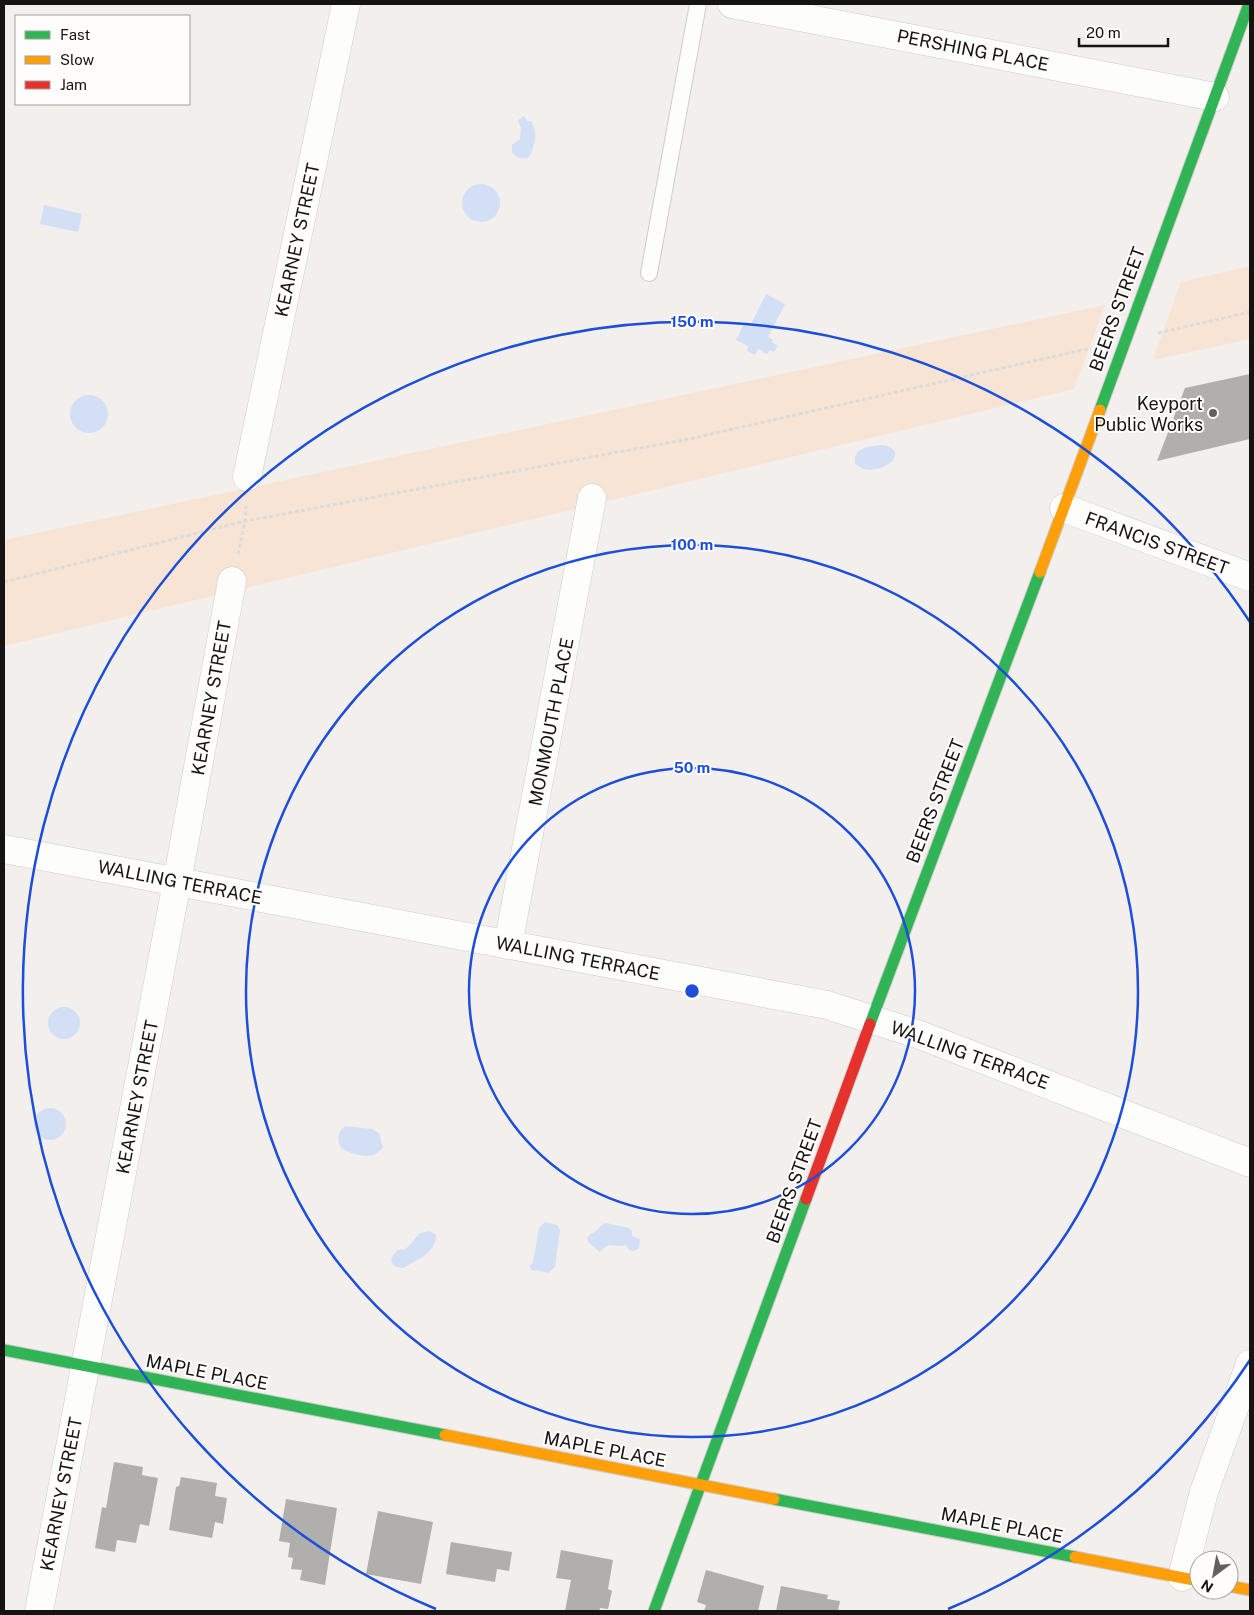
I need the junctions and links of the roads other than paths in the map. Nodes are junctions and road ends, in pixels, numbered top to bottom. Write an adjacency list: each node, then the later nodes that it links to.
1 (346, 4): 7 (street, KEARNEY STREET)
2 (698, 4): 6 (lane)
3 (732, 4): 5 (street, PERSHING PLACE)
4 (1249, 4): 5 (street, BEERS STREET)
5 (1215, 96): 9 (street, BEERS STREET)
6 (649, 273)
7 (247, 477)
8 (592, 498): 14 (street, MONMOUTH PLACE)
9 (1064, 508): 10 (street, FRANCIS STREET); 15 (street, BEERS STREET)
10 (1250, 577)
11 (232, 581): 13 (street, KEARNEY STREET)
12 (4, 849): 13 (street, WALLING TERRACE)
13 (178, 882): 14 (street, WALLING TERRACE); 19 (street, KEARNEY STREET)
14 (508, 945): 15 (street, WALLING TERRACE)
15 (872, 1019): 16 (street, WALLING TERRACE); 20 (street, BEERS STREET)
16 (1250, 1163)
17 (4, 1350): 19 (street, MAPLE PLACE)
18 (1250, 1364): 21 (street)
19 (85, 1367): 20 (street, MAPLE PLACE); 23 (street, KEARNEY STREET)
20 (700, 1485): 22 (street, MAPLE PLACE); 24 (street, BEERS STREET)
21 (1195, 1550)
22 (1189, 1579)
23 (39, 1611)
24 (654, 1611)

